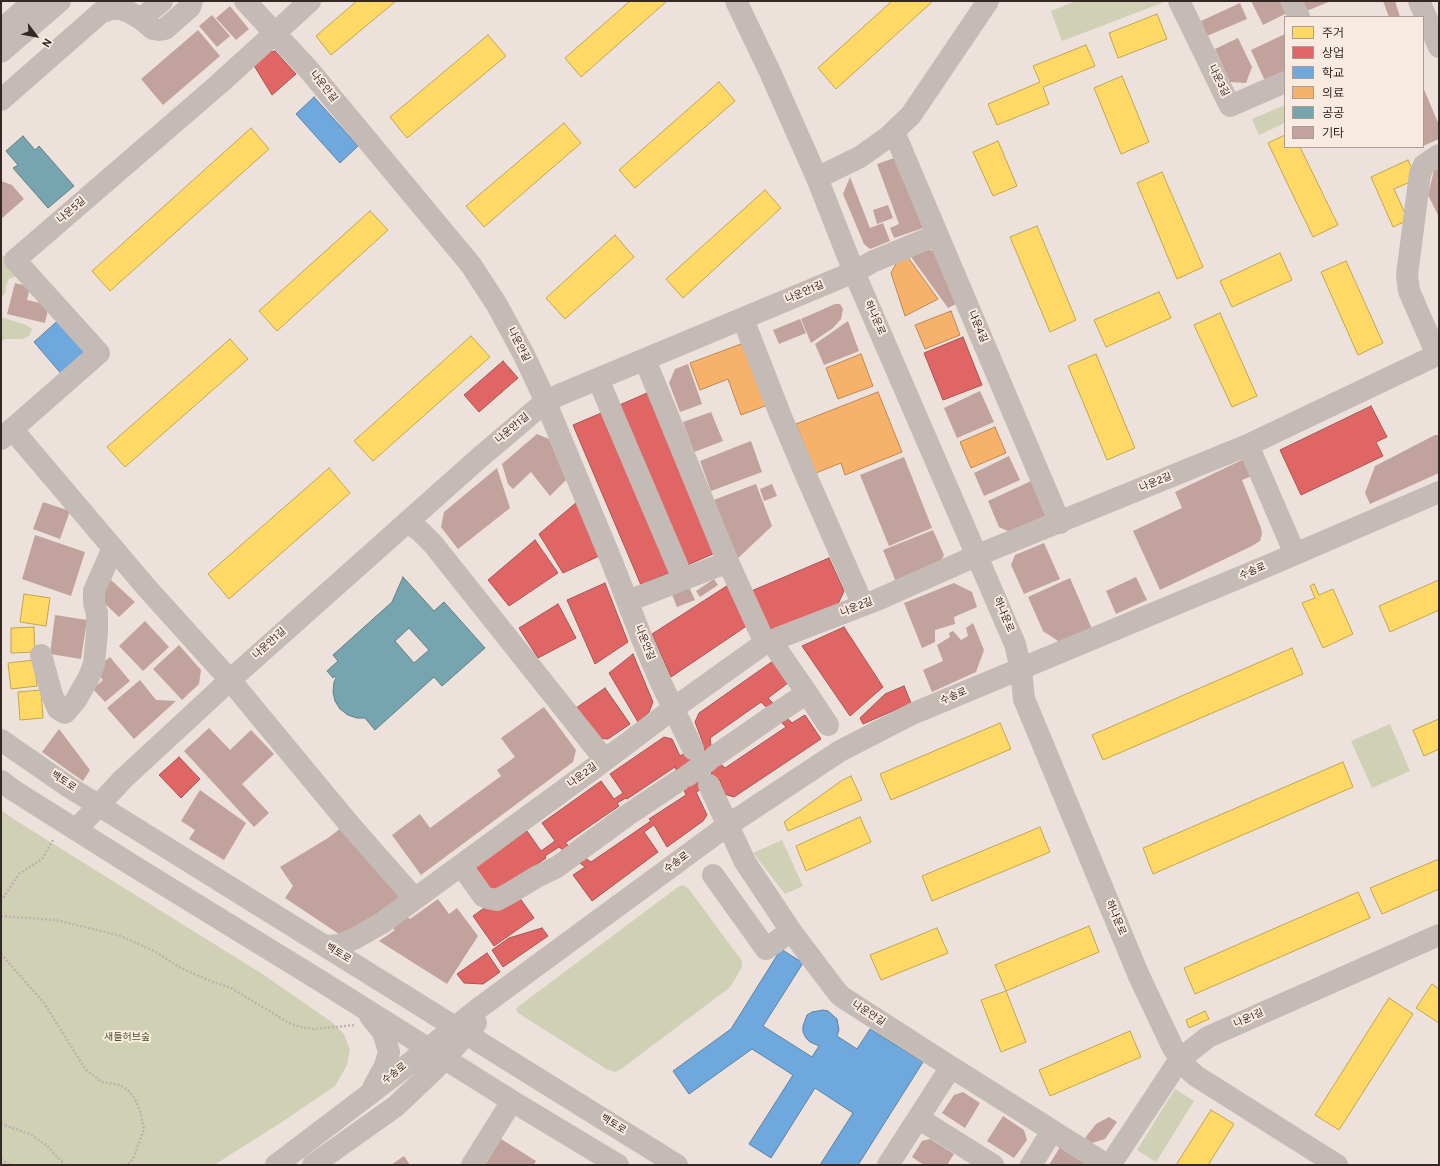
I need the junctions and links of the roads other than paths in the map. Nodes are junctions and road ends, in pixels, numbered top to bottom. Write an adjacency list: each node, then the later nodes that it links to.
1 (34, 1): 17 (street)
2 (60, 1): 20 (street)
3 (162, 1): 15 (street)
4 (192, 1): 15 (street)
5 (245, 1): 18 (street, 나운안길)
6 (310, 1): 18 (street, 나운5길)
7 (736, 1): 26 (street, 하나운로)
8 (988, 1): 24 (street)
9 (1180, 1): 22 (street, 나운3길)
10 (1291, 1): 13 (street)
11 (1419, 1): 14 (street)
12 (102, 5): 15 (street); 21 (street); 23 (street)
13 (1298, 16)
14 (1423, 16)
15 (141, 19)
16 (1425, 22): 19 (street)
17 (1, 30)
18 (274, 33): 33 (street, 나운안길); 34 (street, 나운5길)
19 (1439, 47)
20 (1, 52)
21 (1, 80)
22 (1284, 82)
23 (1, 100)
24 (894, 132): 26 (street); 27 (street, 나운4길)
25 (1439, 155): 30 (street)
26 (817, 178): 28 (street, 하나운로)
27 (937, 235): 28 (street, 나운안1길); 38 (street, 나운4길)
28 (854, 272): 29 (street, 나운안1길); 41 (street, 하나운로)
29 (743, 319): 31 (street, 나운안1길); 45 (street)
30 (1438, 355): 35 (street, 나운2길)
31 (645, 360): 32 (street, 나운안1길); 42 (street)
32 (598, 379): 33 (street, 나운안1길); 43 (street)
33 (545, 402): 37 (street, 나운안1길); 44 (street, 나운안길)
34 (6, 434): 39 (street)
35 (1248, 445): 38 (street, 나운2길); 40 (street)
36 (1439, 492): 40 (street, 수송로)
37 (407, 522): 49 (street, 나운안1길); 54 (street)
38 (1060, 523): 41 (street, 나운2길)
39 (113, 548): 47 (street); 49 (street)
40 (1295, 554): 48 (street, 수송로)
41 (978, 555): 45 (street, 나운2길); 48 (street, 하나운로)
42 (728, 562): 43 (street); 46 (street)
43 (683, 579): 44 (street)
44 (628, 601): 51 (street, 나운안길)
45 (863, 605): 46 (street, 나운2길)
46 (768, 642): 50 (street); 51 (street, 나운2길)
47 (41, 655)
48 (1021, 668): 58 (street, 수송로); 69 (street, 하나운로)
49 (230, 680): 57 (street, 나운안1길); 62 (street)
50 (807, 693): 52 (street); 55 (street)
51 (674, 708): 54 (street, 나운2길); 55 (street, 나운안길)
52 (828, 724)
53 (1, 740): 57 (street, 백토로)
54 (605, 760): 60 (street, 나운2길)
55 (700, 768): 58 (street, 나운안길); 60 (street)
56 (1, 781): 59 (street)
57 (98, 805): 59 (street, 나운안1길); 65 (street, 백토로)
58 (728, 825): 63 (street, 나운안길); 67 (street, 수송로)
59 (76, 830): 66 (street)
60 (461, 865): 62 (street, 나운2길)
61 (713, 876): 63 (street)
62 (415, 899): 65 (street, 나운2길)
63 (791, 931): 70 (street, 나운안길)
64 (1439, 935): 69 (street, 나운1길)
65 (325, 946): 67 (street, 백토로)
66 (359, 1016): 68 (street); 72 (street)
67 (460, 1031): 68 (street, 수송로); 79 (street, 백토로)
68 (436, 1053): 71 (street); 72 (street, 수송로); 76 (street, 수송로)
69 (1180, 1059): 83 (street, 나운1길); 84 (street, 하나운로)
70 (951, 1067): 73 (street); 74 (street, 나운안길)
71 (512, 1101): 77 (street); 78 (street)
72 (353, 1107): 75 (street, 수송로)
73 (918, 1118): 80 (street); 81 (street)
74 (1052, 1131): 82 (street); 83 (street, 나운안길)
75 (276, 1165)
76 (313, 1165)
77 (472, 1165)
78 (618, 1165)
79 (676, 1165)
80 (888, 1165)
81 (993, 1165)
82 (1031, 1165)
83 (1108, 1165)
84 (1337, 1165)

